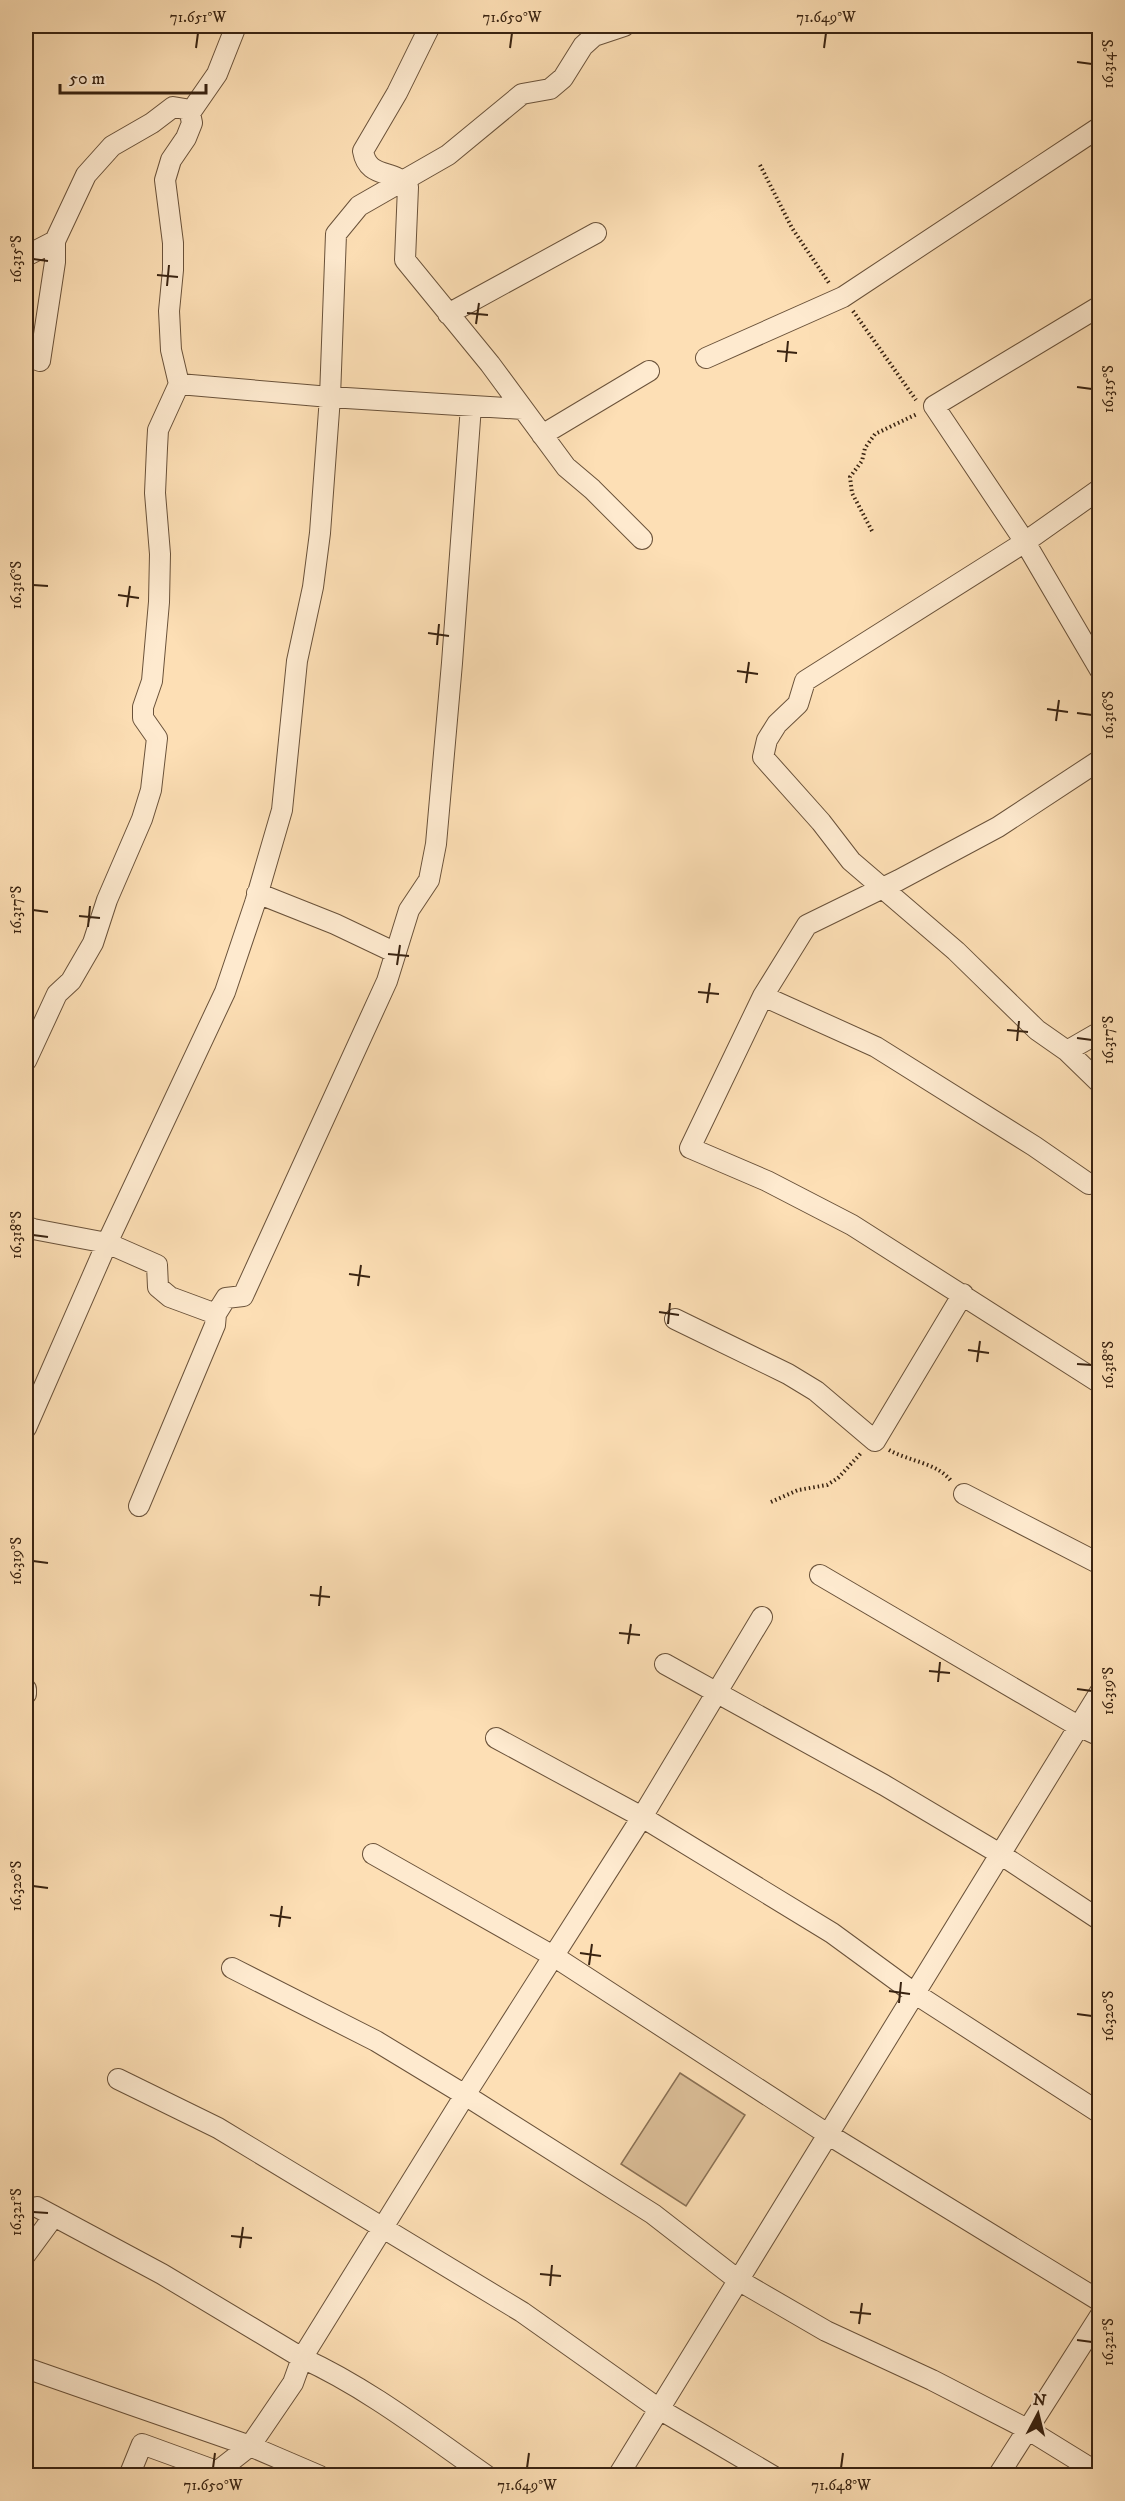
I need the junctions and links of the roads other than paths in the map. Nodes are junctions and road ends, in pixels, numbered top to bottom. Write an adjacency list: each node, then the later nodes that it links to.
1 (236, 26): 4 (street)
2 (430, 26): 6 (street)
3 (624, 26): 6 (street)
4 (190, 113): 8 (street); 15 (street)
5 (1100, 127): 13 (street)
6 (402, 180): 11 (street); 16 (street)
7 (596, 233): 11 (street)
8 (55, 241): 9 (street); 12 (street)
9 (26, 256)
10 (1100, 306): 22 (street)
11 (448, 314): 18 (street)
12 (26, 356)
13 (706, 358)
14 (649, 371): 19 (street)
15 (179, 384): 16 (street); 31 (street)
16 (330, 397): 17 (street); 26 (street)
17 (471, 406): 18 (street); 27 (street)
18 (523, 409): 19 (street)
19 (542, 435): 21 (street)
20 (1100, 489): 22 (street)
21 (642, 539)
22 (1024, 542): 23 (street); 25 (street)
23 (1100, 670)
24 (1100, 760): 25 (street)
25 (882, 889): 28 (street); 30 (street)
26 (257, 893): 27 (street); 35 (street)
27 (396, 953): 37 (street)
28 (764, 996): 33 (street); 36 (street)
29 (1100, 1032): 30 (street)
30 (1067, 1051): 32 (street)
31 (26, 1062)
32 (1100, 1083)
33 (1089, 1184)
34 (26, 1226): 35 (street)
35 (107, 1243): 37 (street); 40 (street)
36 (963, 1294): 38 (street); 39 (street)
37 (216, 1314): 42 (street)
38 (675, 1319)
39 (1100, 1383)
40 (26, 1428)
41 (964, 1494): 43 (street)
42 (139, 1506)
43 (1100, 1564)
44 (820, 1575): 51 (street)
45 (762, 1617): 50 (street)
46 (666, 1664): 50 (street)
47 (26, 1689): 49 (street)
48 (1100, 1692): 51 (street)
49 (26, 1694)
50 (717, 1694): 54 (street); 56 (street)
51 (1078, 1726): 52 (street); 56 (street)
52 (1100, 1736)
53 (496, 1738): 54 (street)
54 (642, 1817): 58 (street); 60 (street)
55 (373, 1854): 58 (street)
56 (1000, 1854): 57 (street); 60 (street)
57 (1100, 1920)
58 (555, 1957): 62 (street); 64 (street)
59 (232, 1968): 62 (street)
60 (914, 1993): 63 (street); 64 (street)
61 (118, 2079): 65 (street)
62 (465, 2096): 65 (street); 67 (street)
63 (1100, 2113)
64 (829, 2135): 67 (street); 68 (street)
65 (383, 2229): 70 (street); 72 (street)
66 (26, 2254): 70 (street)
67 (738, 2280): 72 (street); 73 (street)
68 (1100, 2301)
69 (1100, 2316): 73 (street)
70 (302, 2358): 74 (street); 79 (street)
71 (26, 2368): 74 (street)
72 (659, 2409): 80 (street); 81 (street)
73 (1027, 2429): 76 (street); 82 (street)
74 (250, 2446): 75 (street); 78 (street)
75 (224, 2473): 77 (street)
76 (1100, 2474)
77 (129, 2475)
78 (320, 2475)
79 (487, 2475)
80 (618, 2475)
81 (773, 2475)
82 (998, 2475)

